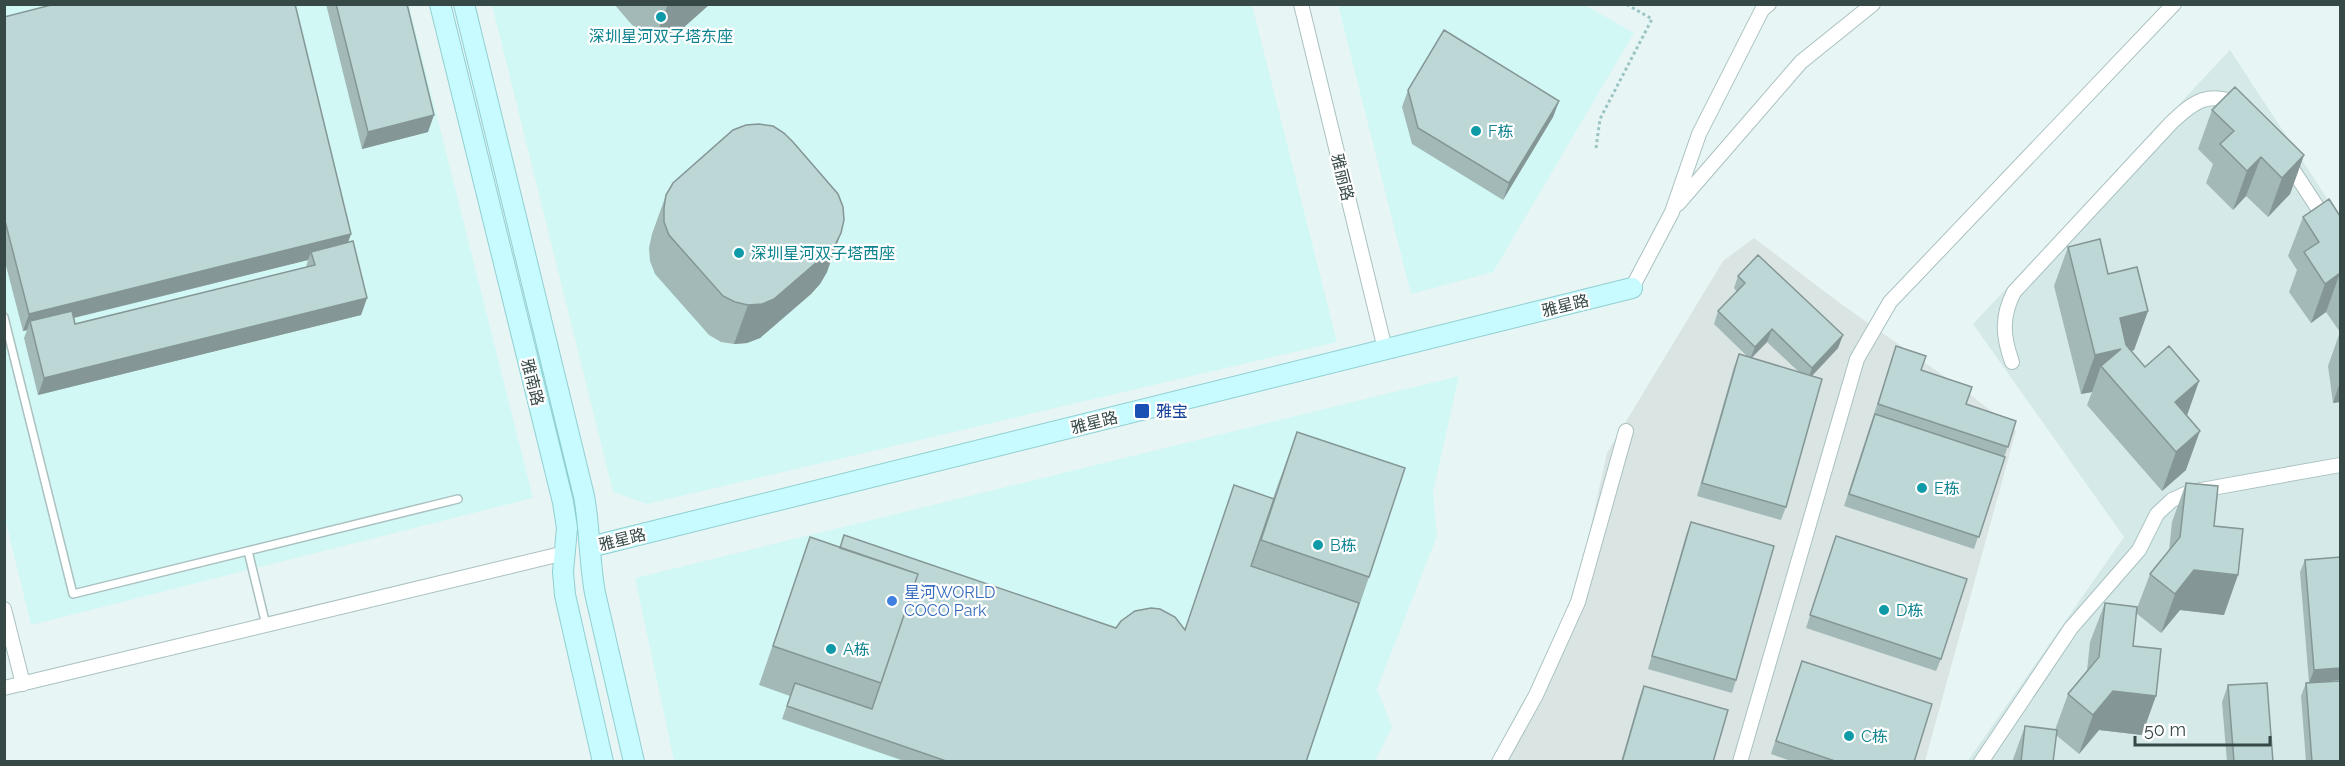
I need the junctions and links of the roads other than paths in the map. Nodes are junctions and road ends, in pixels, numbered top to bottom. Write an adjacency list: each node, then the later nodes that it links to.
1 (440, 4): 20 (street, 雅南路)
2 (464, 4): 18 (street, 雅南路)
3 (1301, 4): 13 (street, 雅丽路)
4 (1769, 4): 9 (street)
5 (1872, 4): 9 (street)
6 (2174, 4): 28 (street)
7 (2252, 114): 14 (street)
8 (2280, 151): 10 (street)
9 (1672, 212): 11 (street)
10 (2340, 242)
11 (1632, 288): 13 (street, 雅星路)
12 (4, 317): 19 (lane)
13 (1385, 349): 18 (street, 雅星路)
14 (2012, 362)
15 (1626, 431): 27 (street)
16 (2340, 465): 29 (street)
17 (458, 499): 19 (lane)
18 (590, 547): 26 (street, 雅南路)
19 (248, 551): 22 (lane)
20 (565, 554): 22 (street); 25 (street, 雅南路)
21 (4, 609): 23 (street)
22 (266, 625): 23 (street)
23 (23, 684): 24 (street)
24 (4, 688)
25 (603, 762)
26 (634, 762)
27 (1499, 762)
28 (1740, 762)
29 (1981, 762)

